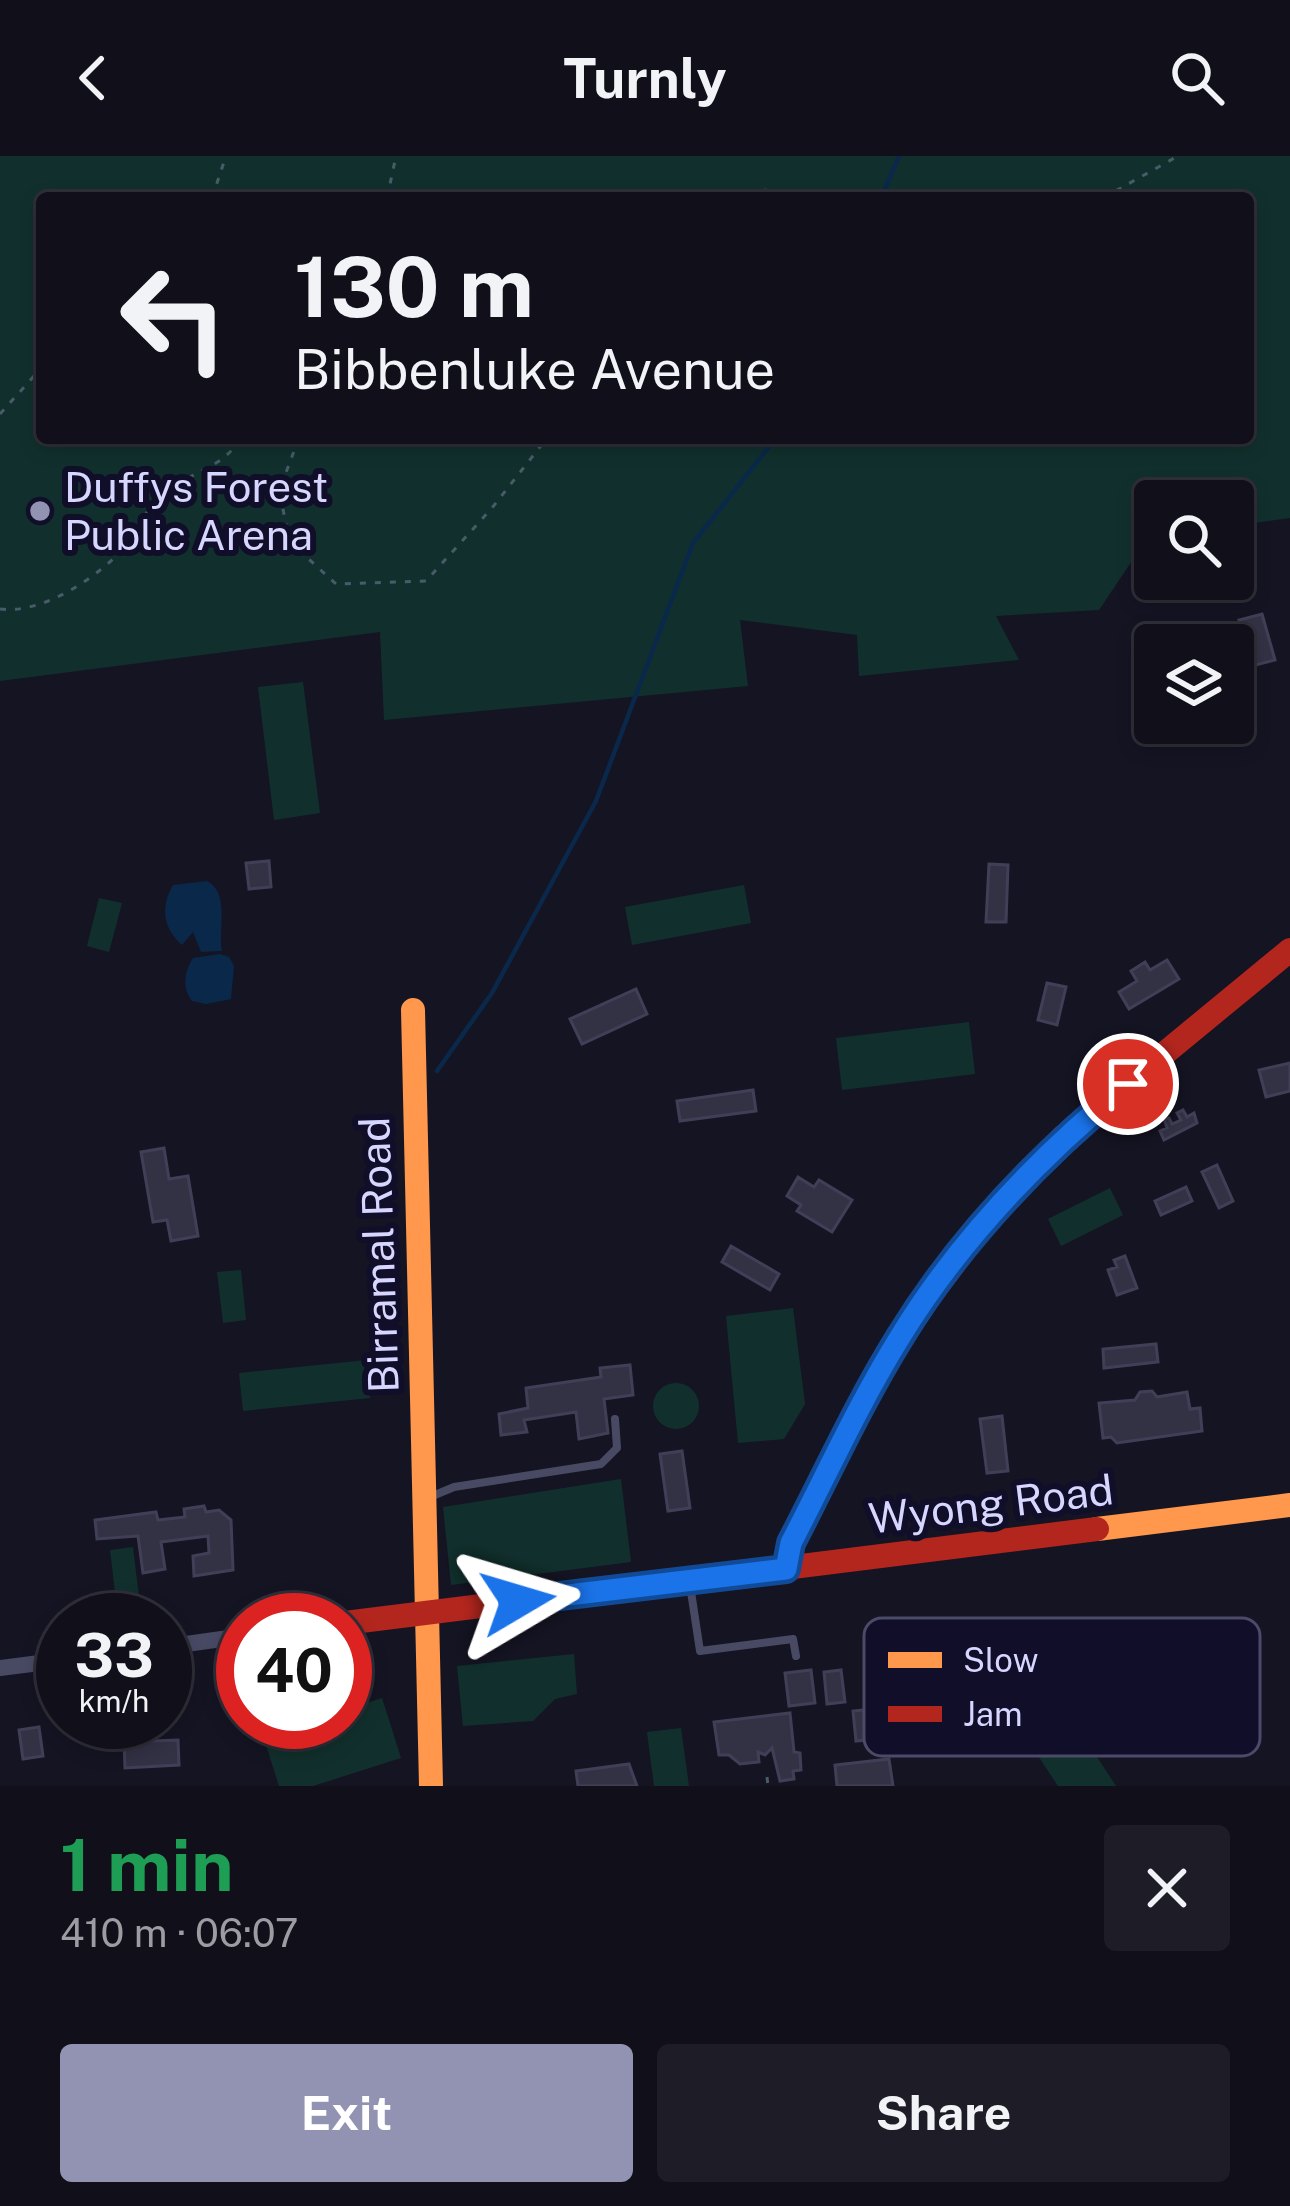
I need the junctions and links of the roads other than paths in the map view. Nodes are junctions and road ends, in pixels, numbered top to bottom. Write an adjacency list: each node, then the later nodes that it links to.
1 (1290, 950): 6 (street)
2 (413, 1010): 4 (street, Birramal Road)
3 (615, 1419): 4 (lane)
4 (427, 1498): 8 (street, Birramal Road)
5 (1290, 1505): 6 (street, Wyong Road)
6 (786, 1569): 7 (street, Wyong Road)
7 (690, 1581): 8 (street, Wyong Road); 10 (lane)
8 (431, 1611): 9 (street, Wyong Road); 15 (street, Birramal Road)
9 (372, 1619)
10 (749, 1644): 11 (lane); 12 (lane)
11 (796, 1656)
12 (751, 1659)
13 (36, 1664): 14 (street)
14 (0, 1669)
15 (431, 1786)

